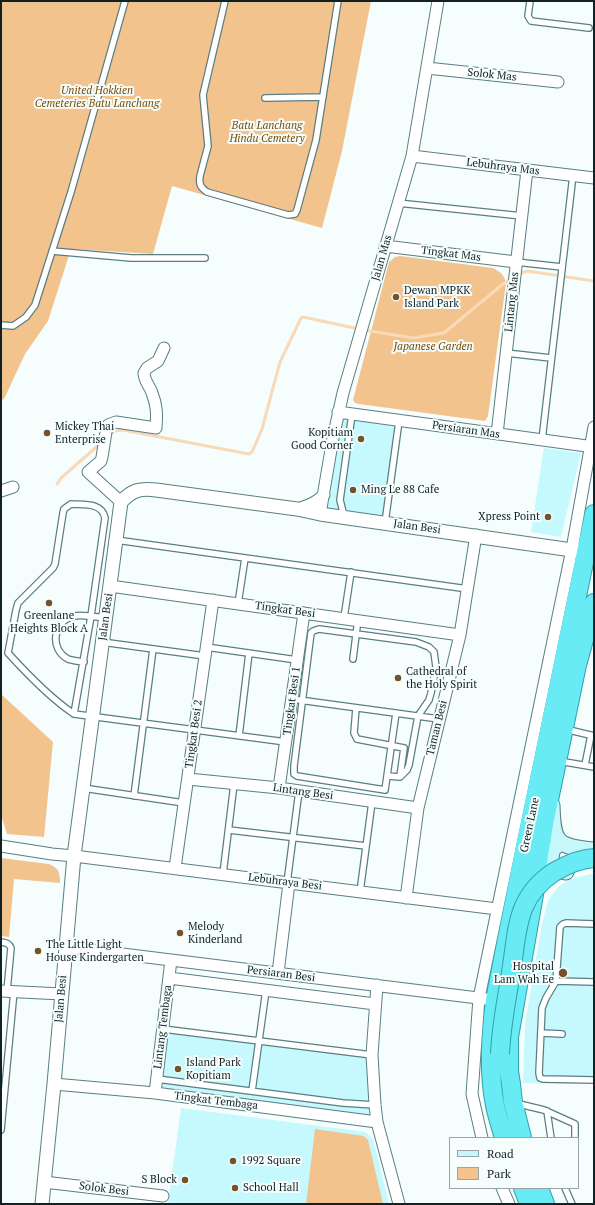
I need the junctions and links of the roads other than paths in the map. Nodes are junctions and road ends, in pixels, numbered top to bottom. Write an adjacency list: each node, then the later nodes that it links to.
1 (125, 1): 18 (lane)
2 (225, 1): 9 (lane)
3 (338, 1): 9 (lane)
4 (438, 1): 7 (street, Jalan Mas)
5 (530, 1): 6 (lane)
6 (589, 28)
7 (427, 68): 8 (street, Solok Mas); 11 (street, Jalan Mas)
8 (558, 82)
9 (323, 97): 10 (lane)
10 (265, 98)
11 (412, 156): 12 (street, Lebuhraya Mas); 15 (street, Jalan Mas)
12 (527, 170): 13 (street, Lebuhraya Mas); 16 (street, Lintang Mas)
13 (573, 175): 14 (street, Lebuhraya Mas); 21 (lane)
14 (594, 178)
15 (398, 203): 16 (lane); 17 (street, Jalan Mas)
16 (522, 216): 20 (street, Lintang Mas)
17 (385, 246): 20 (street, Tingkat Mas); 26 (street, Jalan Mas)
18 (52, 251): 19 (lane); 22 (lane)
19 (205, 258)
20 (516, 262): 21 (lane); 24 (street, Lintang Mas)
21 (562, 268): 25 (lane)
22 (1, 325)
23 (164, 348): 36 (street)
24 (506, 353): 25 (lane); 30 (street, Lintang Mas)
25 (551, 358): 31 (lane)
26 (338, 412): 27 (street, Persiaran Mas); 35 (street, Jalan Mas)
27 (352, 414): 28 (street, Persiaran Mas); 40 (lane)
28 (399, 421): 30 (street, Persiaran Mas); 41 (lane)
29 (594, 427): 32 (street)
30 (497, 434): 31 (street, Persiaran Mas)
31 (542, 440): 32 (street, Persiaran Mas)
32 (592, 447): 44 (street)
33 (14, 487): 34 (street)
34 (1, 491)
35 (324, 495): 37 (street); 38 (street, Jalan Mas)
36 (121, 502): 37 (street, Jalan Besi); 43 (street, Jalan Besi)
37 (297, 509): 38 (street, Jalan Besi)
38 (320, 514): 40 (street, Jalan Besi)
39 (594, 514): 44 (highway, Green Lane)
40 (349, 518): 41 (street, Jalan Besi)
41 (385, 523): 42 (street, Jalan Besi)
42 (476, 535): 44 (street, Jalan Besi); 48 (street, Taman Besi)
43 (116, 540): 45 (lane); 47 (street, Jalan Besi)
44 (584, 548): 112 (street); 125 (highway, Green Lane)
45 (245, 558): 46 (lane); 51 (lane)
46 (351, 572): 48 (lane); 55 (lane)
47 (110, 586): 49 (street, Tingkat Besi); 54 (street, Jalan Besi)
48 (468, 589): 59 (street, Taman Besi)
49 (213, 600): 51 (street, Tingkat Besi); 62 (street, Tingkat Besi 2)
50 (594, 603): 56 (highway, Green Lane)
51 (238, 604): 52 (street, Tingkat Besi)
52 (304, 613): 55 (street, Tingkat Besi); 65 (street, Tingkat Besi 1)
53 (91, 616): 54 (lane); 66 (lane); 66 (lane); 70 (lane)
54 (105, 618): 60 (street, Jalan Besi)
55 (344, 618): 59 (street, Tingkat Besi)
56 (592, 623): 76 (highway, Green Lane)
57 (357, 628): 58 (lane)
58 (356, 634): 64 (lane); 67 (lane); 72 (lane)
59 (460, 635): 73 (street, Taman Besi)
60 (102, 642): 61 (lane); 71 (street, Jalan Besi)
61 (153, 649): 62 (lane); 74 (lane)
62 (206, 651): 63 (lane); 75 (street, Tingkat Besi 2)
63 (249, 653): 65 (lane); 78 (lane)
64 (353, 659)
65 (297, 660): 67 (street, Tingkat Besi 1)
66 (84, 662): 70 (lane)
67 (298, 700): 68 (lane); 79 (street, Tingkat Besi 1); 84 (lane)
68 (356, 708): 69 (lane); 80 (lane)
69 (396, 713): 72 (lane); 80 (lane)
70 (74, 714): 71 (lane)
71 (92, 716): 74 (lane); 89 (street, Jalan Besi)
72 (418, 716): 73 (lane); 85 (lane)
73 (439, 719): 95 (street, Taman Besi)
74 (144, 722): 75 (lane); 92 (lane)
75 (194, 729): 78 (lane); 86 (street, Tingkat Besi 2)
76 (563, 729): 77 (lane); 81 (highway, Green Lane)
77 (592, 735): 82 (lane)
78 (239, 736): 79 (lane)
79 (286, 742): 90 (street, Tingkat Besi 1)
80 (391, 746): 84 (lane); 85 (lane)
81 (557, 761): 82 (lane); 88 (highway, Green Lane)
82 (585, 766): 83 (lane)
83 (594, 767)
84 (388, 776): 85 (lane)
85 (400, 777)
86 (188, 779): 87 (street, Lintang Besi); 94 (street, Tingkat Besi 2)
87 (234, 784): 90 (street, Lintang Besi); 96 (lane)
88 (552, 786): 98 (main road); 111 (highway, Green Lane)
89 (83, 788): 92 (lane); 102 (street, Jalan Besi)
90 (279, 788): 91 (street, Lintang Besi)
91 (299, 791): 93 (street, Lintang Besi); 97 (lane)
92 (134, 796): 94 (lane)
93 (372, 802): 95 (street, Lintang Besi); 100 (lane)
94 (184, 803): 105 (street, Tingkat Besi 2)
95 (418, 808): 110 (street, Taman Besi)
96 (228, 830): 97 (lane); 107 (lane)
97 (293, 838): 100 (lane); 108 (lane)
98 (560, 843): 101 (main road); 106 (main road)
99 (1, 846): 102 (street, Lebuhraya Besi)
100 (366, 846): 109 (lane)
101 (594, 850)
102 (74, 856): 105 (street, Lebuhraya Besi); 115 (street, Jalan Besi)
103 (594, 858): 145 (highway, bridge)
104 (594, 866): 106 (main road)
105 (175, 868): 107 (street, Lebuhraya Besi)
106 (566, 872): 111 (main road)
107 (223, 874): 108 (street, Lebuhraya Besi)
108 (288, 883): 109 (street, Lebuhraya Besi); 117 (street)
109 (360, 892): 110 (street, Lebuhraya Besi)
110 (406, 898): 112 (street, Lebuhraya Besi)
111 (532, 903): 138 (highway, Green Lane)
112 (497, 909): 125 (street)
113 (594, 924): 119 (lane)
114 (1, 942): 123 (lane)
115 (66, 947): 116 (street, Persiaran Besi); 124 (street, Jalan Besi)
116 (171, 960): 117 (street, Persiaran Besi); 118 (street, Lintang Tembaga)
117 (278, 973): 121 (street, Persiaran Besi)
118 (169, 978): 122 (street); 127 (street, Lintang Tembaga)
119 (556, 981): 120 (lane); 128 (lane)
120 (594, 982)
121 (376, 986): 125 (street, Persiaran Besi); 126 (street)
122 (266, 990): 126 (street); 130 (lane)
123 (7, 991): 124 (street); 137 (lane)
124 (62, 994): 134 (street, Jalan Besi)
125 (487, 999): 143 (street); 144 (highway, Green Lane)
126 (375, 1004): 131 (street)
127 (162, 1029): 130 (lane); 132 (street, Lintang Tembaga)
128 (541, 1033): 129 (lane); 133 (lane)
129 (562, 1034)
130 (259, 1041): 131 (lane); 135 (lane)
131 (372, 1055): 139 (street)
132 (156, 1079): 135 (lane); 136 (street, Lintang Tembaga)
133 (594, 1080)
134 (54, 1084): 136 (street, Tingkat Tembaga); 149 (street, Jalan Besi)
135 (252, 1091): 139 (lane)
136 (155, 1093): 141 (street, Tingkat Tembaga)
137 (3, 1100): 142 (lane)
138 (513, 1102): 140 (lane); 146 (highway, Green Lane)
139 (375, 1105): 141 (street)
140 (547, 1111): 147 (lane); 148 (lane)
141 (377, 1122): 156 (street)
142 (1, 1130)
143 (482, 1137)
144 (505, 1137)
145 (505, 1137)
146 (522, 1137)
147 (551, 1137)
148 (576, 1137)
149 (44, 1182): 154 (street, Solok Besi); 155 (street, Jalan Besi)
150 (502, 1189): 157 (street)
151 (522, 1189): 158 (highway)
152 (539, 1189): 159 (highway)
153 (565, 1189): 160 (lane)
154 (163, 1196)
155 (42, 1204)
156 (399, 1204)
157 (509, 1204)
158 (529, 1204)
159 (545, 1204)
160 (572, 1204)

